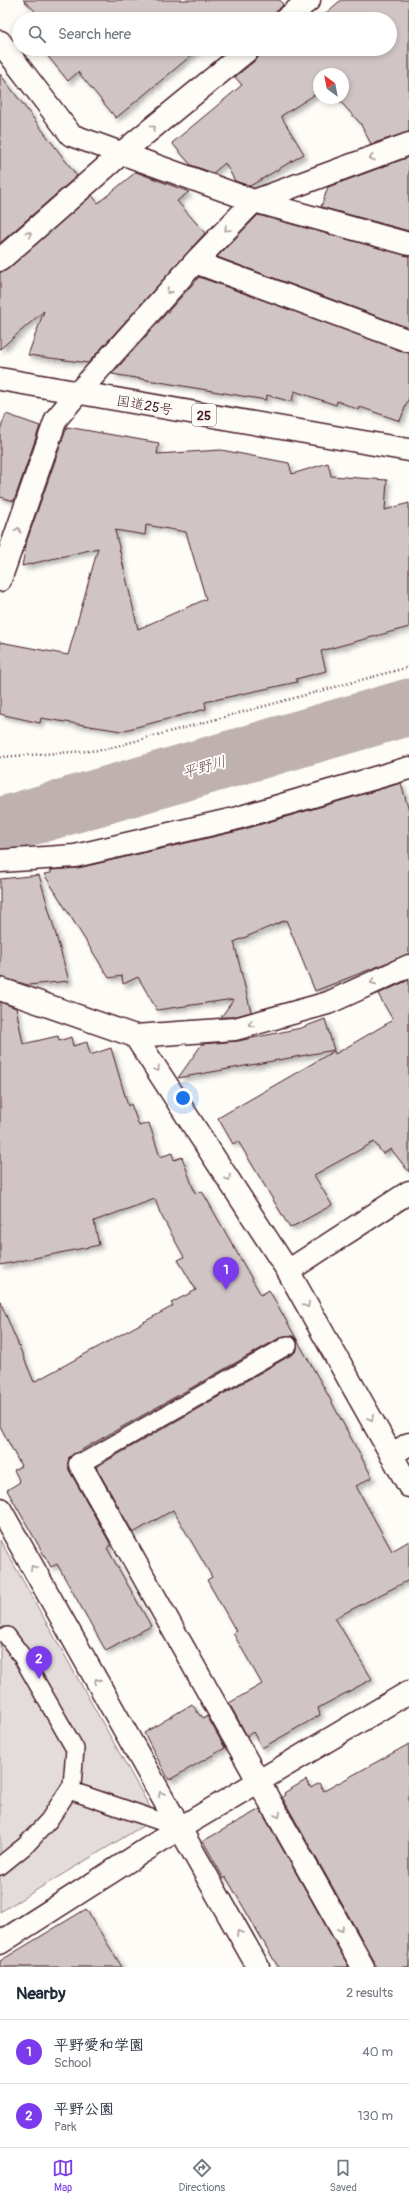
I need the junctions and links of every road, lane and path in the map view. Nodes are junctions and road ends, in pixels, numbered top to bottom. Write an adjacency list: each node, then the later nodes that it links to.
1 (309, 0): 2 (main road)
2 (294, 12)
3 (0, 42): 6 (main road)
4 (240, 56): 6 (main road, one-way to 4)
5 (409, 144): 7 (main road, one-way to 7)
6 (123, 152): 7 (main road); 9 (main road, one-way to 6)
7 (254, 201): 8 (main road); 10 (main road, one-way to 10)
8 (409, 244)
9 (0, 260)
10 (195, 262): 11 (main road); 13 (main road, one-way to 13)
11 (409, 341)
12 (0, 380): 13 (main road, 国道25号 / 25)
13 (76, 394): 14 (main road, 国道25号 / 25); 15 (main road, one-way to 13)
14 (409, 450)
15 (0, 580)
16 (409, 667): 17 (path)
17 (0, 757)
18 (409, 768): 19 (main road)
19 (0, 861)
20 (409, 966): 22 (main road, one-way to 22)
21 (0, 989): 22 (main road)
22 (135, 1036): 24 (main road, one-way to 24)
23 (409, 1192): 24 (main road)
24 (288, 1271): 26 (main road, one-way to 26)
25 (288, 1345): 27 (lane)
26 (400, 1450): 28 (main road)
27 (80, 1464): 32 (main road)
28 (409, 1486)
29 (0, 1509): 34 (main road, one-way to 29)
30 (7, 1636): 33 (lane)
31 (409, 1692): 32 (main road)
32 (259, 1781): 34 (main road); 38 (main road, one-way to 38)
33 (69, 1790): 34 (lane); 35 (lane)
34 (180, 1828): 36 (main road); 37 (main road, one-way to 34)
35 (0, 1866)
36 (0, 1943)
37 (258, 1967)
38 (362, 1967)

